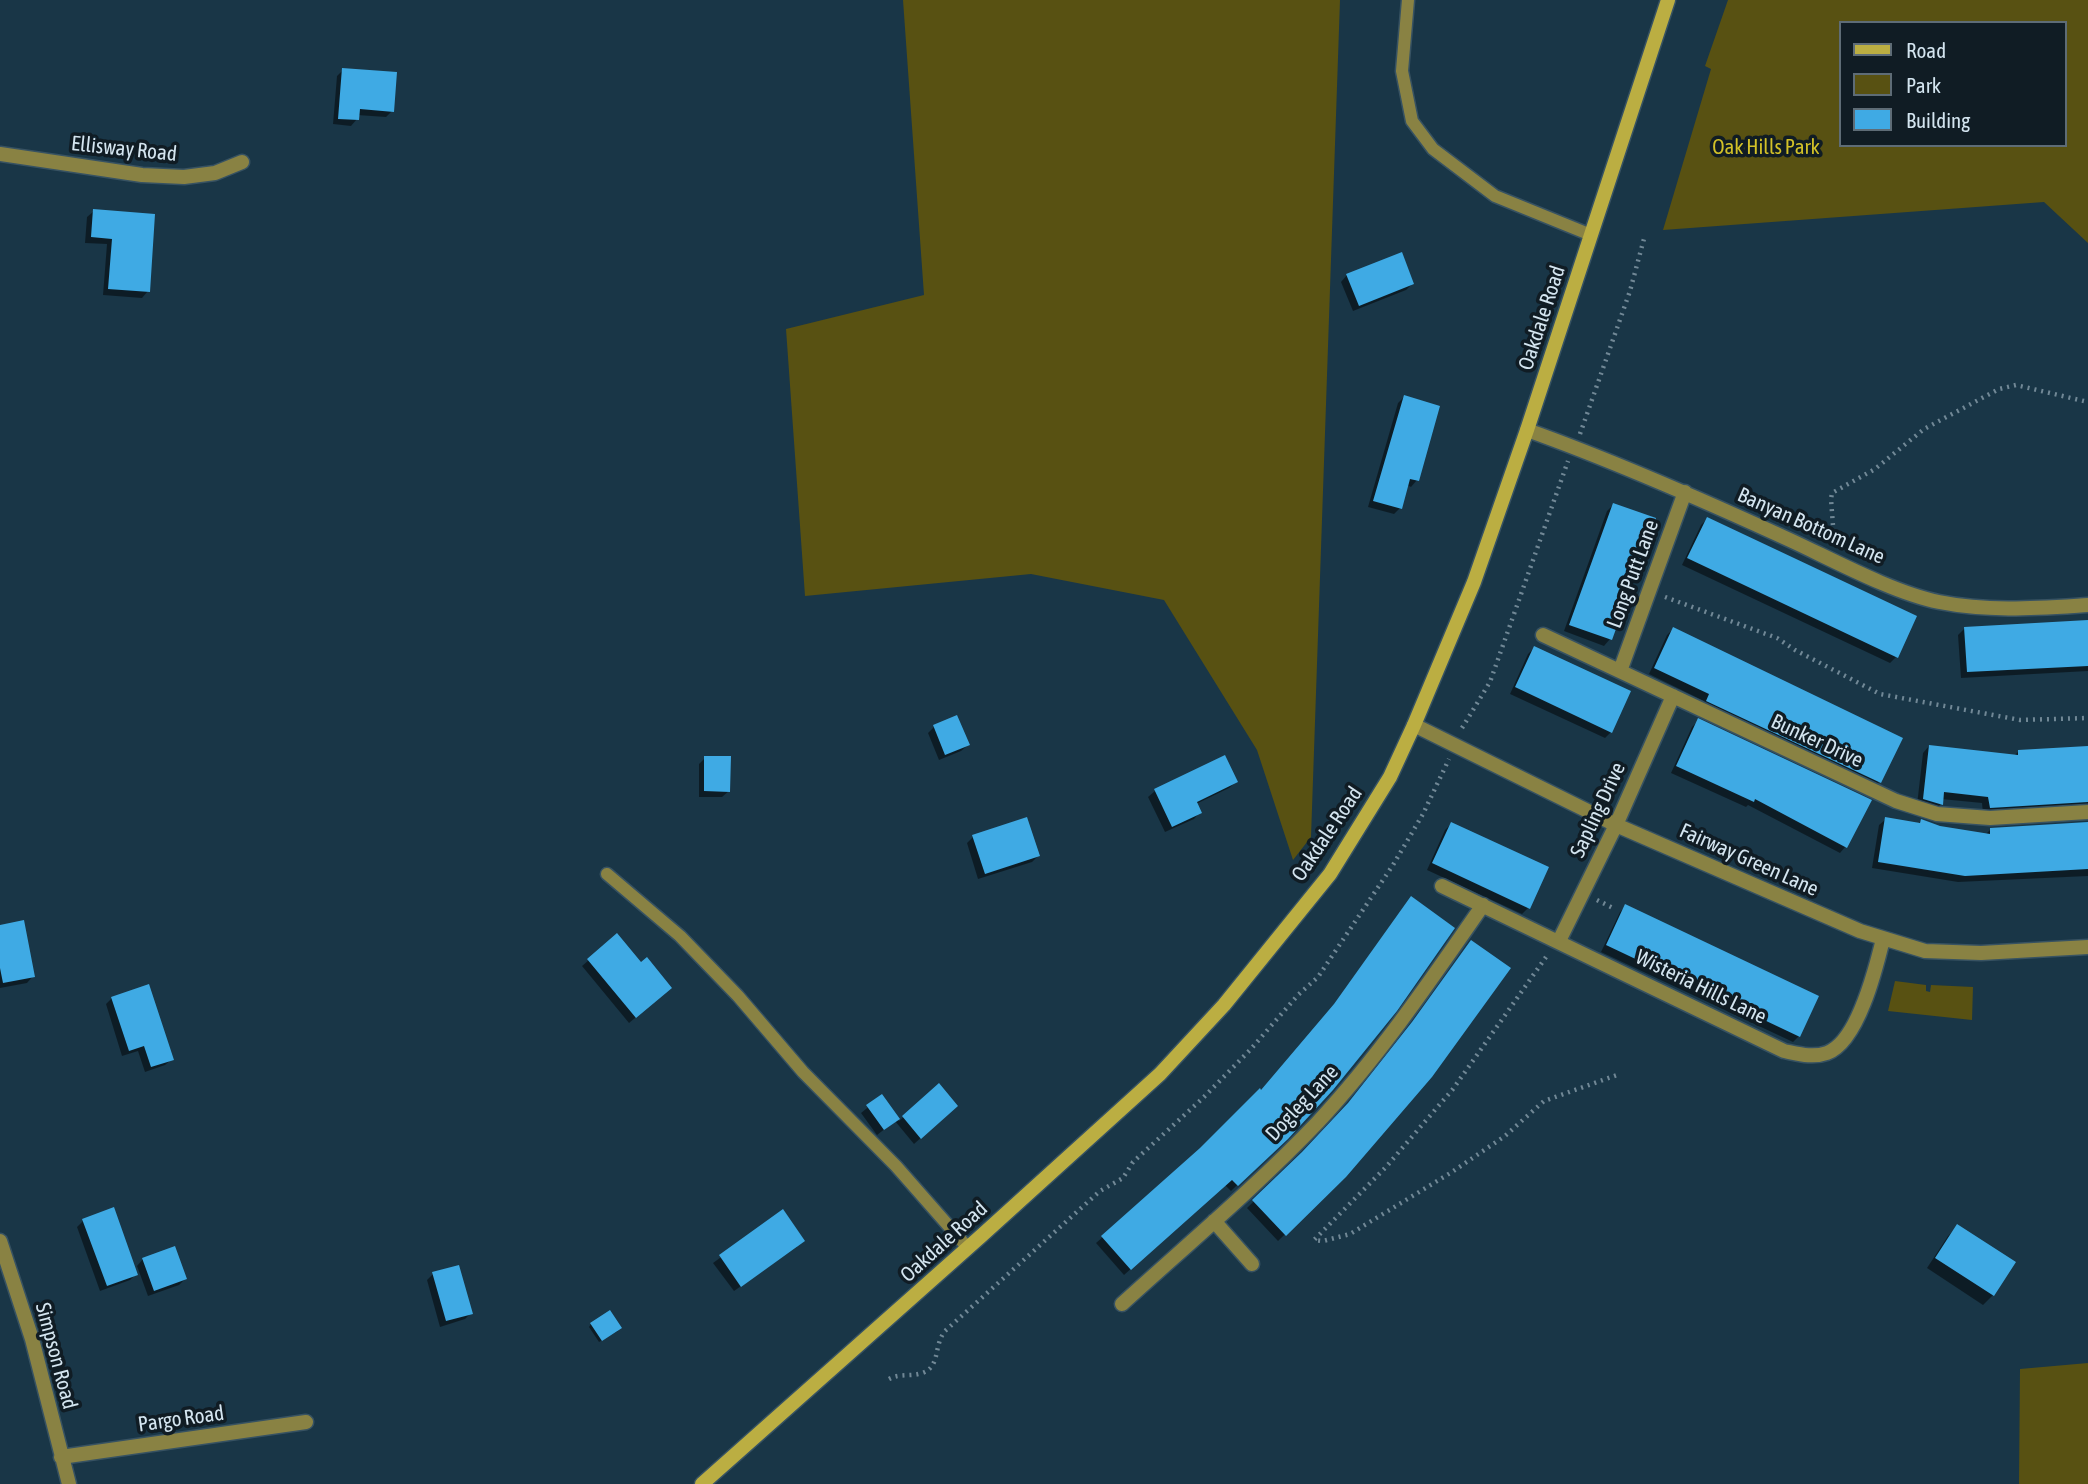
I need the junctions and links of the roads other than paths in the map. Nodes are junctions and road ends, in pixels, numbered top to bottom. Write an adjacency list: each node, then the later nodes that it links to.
1 (1408, 0): 5 (lane)
2 (1668, 0): 5 (main road, Oakdale Road)
3 (0, 154): 4 (street, Ellisway Road)
4 (242, 162)
5 (1591, 236): 6 (main road, Oakdale Road)
6 (1527, 430): 7 (street, Banyan Bottom Lane); 12 (main road, Oakdale Road)
7 (1685, 492): 8 (street, Banyan Bottom Lane); 10 (street, Long Putt Lane)
8 (2088, 605)
9 (1544, 635): 10 (street, Bunker Drive)
10 (1620, 671): 11 (street, Bunker Drive)
11 (1673, 696): 13 (street, Bunker Drive); 14 (street, Sapling Drive)
12 (1414, 725): 14 (street, Fairway Green Lane); 23 (main road, Oakdale Road)
13 (2088, 812)
14 (1616, 825): 18 (street, Fairway Green Lane); 19 (street, Sapling Drive)
15 (607, 874): 23 (lane)
16 (1442, 886): 17 (street, Wisteria Hills Lane)
17 (1482, 905): 19 (street, Wisteria Hills Lane); 21 (street, Dogleg Lane)
18 (1883, 939): 19 (street, Wisteria Hills Lane); 20 (street, Fairway Green Lane)
19 (1559, 941)
20 (2088, 947)
21 (1214, 1221): 24 (street); 25 (street, Dogleg Lane)
22 (0, 1241): 27 (street, Simpson Road)
23 (968, 1248): 29 (main road, Oakdale Road)
24 (1252, 1264)
25 (1122, 1304)
26 (306, 1422): 27 (street, Pargo Road)
27 (61, 1457): 28 (street, Simpson Road)
28 (69, 1484)
29 (702, 1484)

